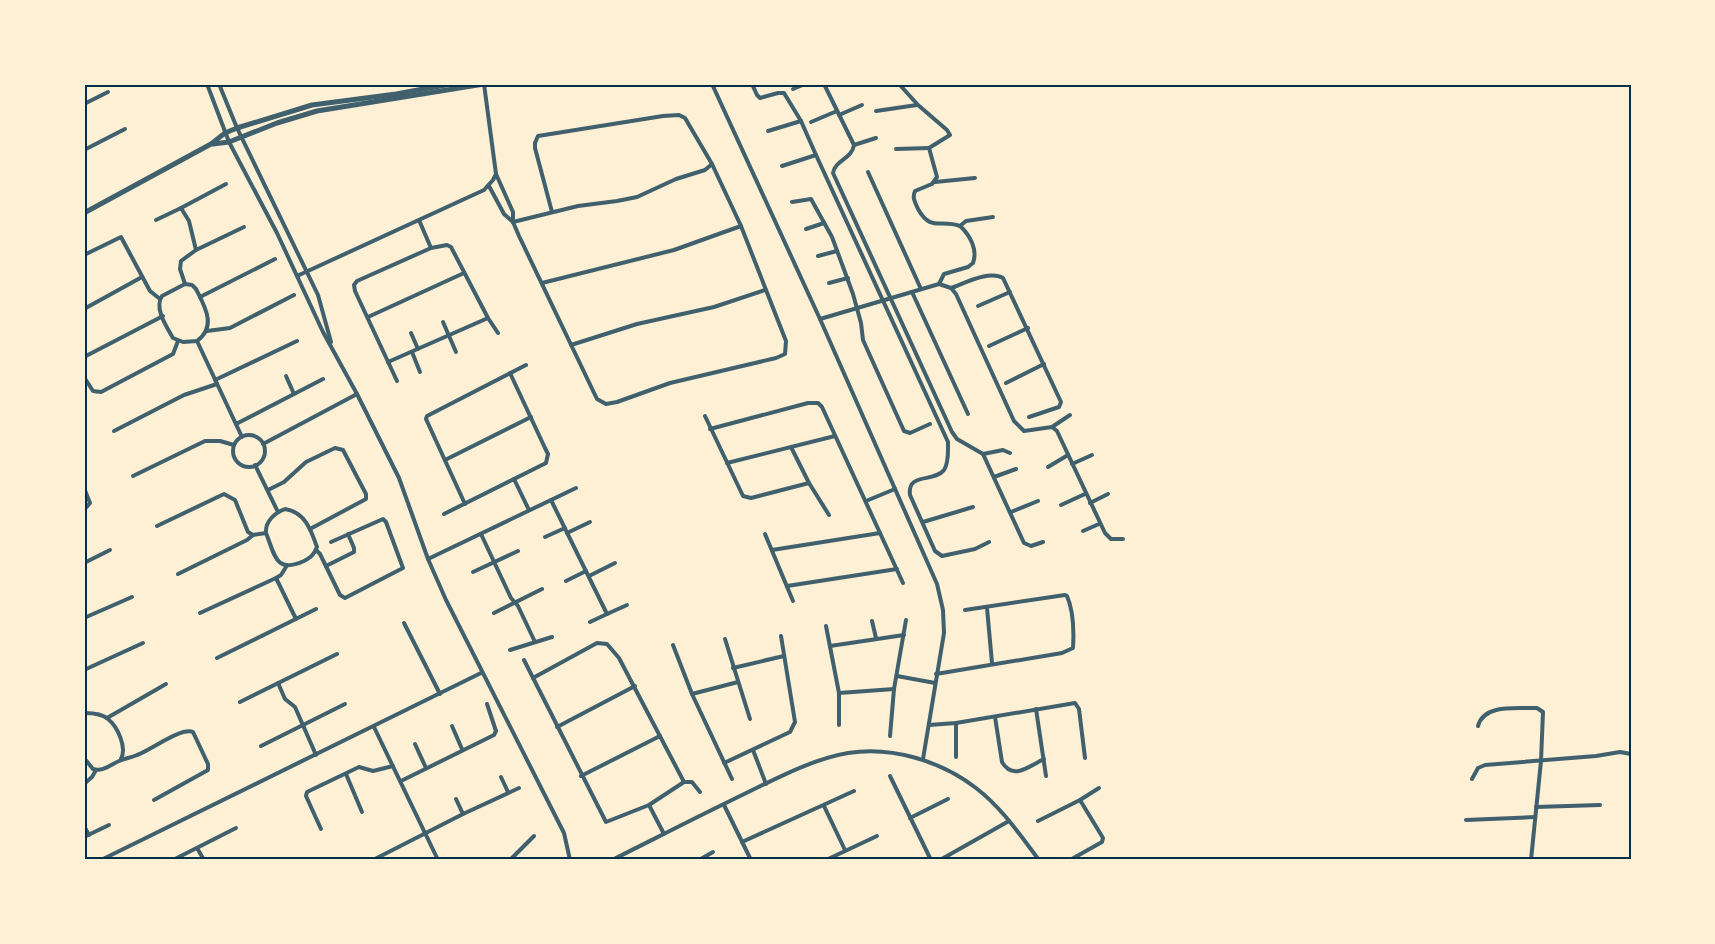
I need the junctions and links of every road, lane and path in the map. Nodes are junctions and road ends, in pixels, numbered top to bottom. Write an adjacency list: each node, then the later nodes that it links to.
1 (207, 84): 22 (street)
2 (219, 84): 19 (street)
3 (451, 84): 19 (street)
4 (484, 84): 23 (street); 36 (street)
5 (712, 84): 85 (street)
6 (752, 84): 17 (street)
7 (805, 84): 10 (street)
8 (826, 84): 16 (street)
9 (899, 84): 14 (street)
10 (794, 88)
11 (108, 92): 12 (street)
12 (84, 104)
13 (862, 105): 16 (street)
14 (918, 105): 15 (street); 29 (street)
15 (876, 111)
16 (838, 113): 18 (street); 28 (street)
17 (801, 121): 21 (street); 32 (street)
18 (811, 122)
19 (237, 128): 22 (street); 23 (street)
20 (125, 129): 30 (street)
21 (768, 131)
22 (225, 133): 26 (street); 27 (street)
23 (242, 136): 26 (street); 60 (street)
24 (876, 138): 28 (street)
25 (84, 141): 30 (street)
26 (229, 142): 27 (street); 62 (street)
27 (211, 144): 44 (street)
28 (854, 145): 76 (street)
29 (929, 148): 31 (street); 38 (street)
30 (86, 149)
31 (896, 149)
32 (816, 155): 34 (street); 78 (street)
33 (712, 164): 43 (street); 43 (street); 51 (street)
34 (782, 166)
35 (868, 172): 70 (street)
36 (496, 174): 40 (street); 48 (street)
37 (975, 178): 38 (street)
38 (935, 182): 50 (street)
39 (226, 184): 42 (street)
40 (489, 186): 47 (street); 48 (street)
41 (792, 202): 49 (street)
42 (182, 208): 46 (street); 55 (street)
43 (552, 212): 48 (street)
44 (84, 213)
45 (993, 217): 50 (street)
46 (156, 220)
47 (419, 220): 54 (street); 60 (street)
48 (513, 222): 65 (street)
49 (824, 223): 53 (street); 56 (street)
50 (960, 225): 68 (street)
51 (741, 226): 65 (street); 71 (street)
52 (244, 227): 55 (street)
53 (806, 229)
54 (431, 248): 61 (street); 83 (street)
55 (196, 250): 67 (street)
56 (837, 252): 58 (street); 64 (street)
57 (84, 255): 63 (street)
58 (818, 256)
59 (275, 258): 75 (street)
60 (307, 271): 62 (street); 95 (street)
61 (464, 273): 83 (street); 84 (street)
62 (297, 276): 95 (street)
63 (142, 277): 77 (street); 81 (street)
64 (848, 278): 66 (street); 80 (street)
65 (542, 283): 96 (street)
66 (828, 283)
67 (184, 284): 75 (street); 77 (street)
68 (939, 284): 69 (street); 70 (street)
69 (951, 288): 73 (street); 122 (street)
70 (921, 289): 72 (street)
71 (765, 290): 96 (street); 96 (street)
72 (912, 292): 76 (street); 115 (street)
73 (1010, 292): 79 (street); 87 (street)
74 (294, 295): 88 (street)
75 (200, 297): 88 (street)
76 (892, 297): 78 (street); 131 (street)
77 (159, 299): 82 (street)
78 (883, 300): 80 (street); 164 (street)
79 (978, 306)
80 (858, 307): 85 (street); 121 (street)
81 (84, 309)
82 (163, 316): 92 (street); 101 (street)
83 (368, 317): 102 (street)
84 (488, 318): 90 (street); 91 (street)
85 (820, 319): 146 (street)
86 (443, 322): 91 (street)
87 (1028, 328): 97 (street); 103 (street)
88 (206, 331): 93 (street)
89 (411, 333): 98 (street)
90 (498, 333)
91 (449, 336): 98 (street); 100 (street)
92 (178, 341): 93 (street); 108 (street)
93 (197, 341): 111 (street)
94 (297, 341): 111 (street)
95 (332, 345): 114 (street)
96 (571, 345)
97 (989, 346)
98 (418, 349): 99 (street)
99 (412, 352): 102 (street); 105 (street)
100 (456, 352)
101 (84, 357)
102 (388, 362): 110 (street)
103 (1044, 364): 112 (street); 119 (street)
104 (526, 365): 106 (street)
105 (420, 372)
106 (510, 373): 118 (street); 134 (street)
107 (286, 376): 113 (street)
108 (84, 377)
109 (323, 379): 113 (street)
110 (397, 381)
111 (216, 382): 120 (street); 124 (street)
112 (1006, 383)
113 (294, 394): 120 (street)
114 (357, 394): 127 (street); 186 (street)
115 (968, 414)
116 (1070, 415): 122 (street)
117 (705, 416): 123 (street)
118 (531, 417): 134 (street); 142 (street)
119 (1029, 417)
120 (236, 424): 126 (street)
121 (930, 424)
122 (1052, 427): 132 (street)
123 (710, 429): 125 (street); 135 (street)
124 (114, 431)
125 (835, 436): 129 (street); 151 (street)
126 (242, 437): 127 (street); 128 (street)
127 (263, 444): 137 (street)
128 (234, 445): 137 (street); 140 (street)
129 (791, 447): 135 (street); 143 (street)
130 (1010, 453): 131 (street)
131 (983, 454): 141 (street)
132 (1068, 455): 136 (street); 138 (street)
133 (1092, 455): 136 (street)
134 (445, 460): 154 (street)
135 (727, 464): 143 (street)
136 (1072, 464): 148 (street)
137 (255, 465): 147 (street)
138 (1048, 467)
139 (1016, 469): 141 (street)
140 (133, 476)
141 (994, 477): 160 (street)
142 (514, 479): 154 (street); 158 (street)
143 (809, 483): 162 (street)
144 (84, 488): 157 (street)
145 (576, 488): 150 (street)
146 (895, 489): 151 (street); 237 (street)
147 (268, 490): 159 (street); 168 (street)
148 (1086, 494): 153 (street); 155 (street)
149 (1108, 494): 153 (street)
150 (551, 500): 158 (street); 167 (street)
151 (866, 501): 172 (street)
152 (1038, 501): 160 (street)
153 (1090, 503): 165 (street)
154 (465, 504): 161 (street)
155 (1061, 505)
156 (973, 507): 164 (street)
157 (84, 510)
158 (529, 510): 174 (street)
159 (278, 512): 168 (street); 170 (street)
160 (1011, 512): 181 (street)
161 (444, 514)
162 (829, 515)
163 (590, 522): 171 (street)
164 (923, 522): 180 (street)
165 (1099, 524): 169 (street); 178 (street)
166 (157, 526): 176 (street)
167 (565, 528): 171 (street); 177 (street)
168 (310, 529): 183 (street)
169 (1083, 531)
170 (266, 533): 176 (street); 191 (street)
171 (567, 533): 193 (street)
172 (880, 533): 184 (street); 192 (street)
173 (348, 534): 179 (street); 190 (street); 190 (street)
174 (481, 534): 186 (street); 187 (street)
175 (765, 534): 184 (street)
176 (253, 535): 195 (street)
177 (545, 537)
178 (1124, 539)
179 (331, 542)
180 (989, 542)
181 (1043, 542)
182 (110, 550): 188 (street)
183 (316, 550): 190 (street); 191 (street)
184 (772, 550): 200 (street)
185 (518, 551): 187 (street)
186 (428, 560): 236 (street)
187 (494, 562): 194 (street); 204 (street)
188 (84, 563)
189 (615, 563): 196 (street)
190 (326, 566)
191 (286, 567): 197 (street)
192 (897, 569): 199 (street); 200 (street)
193 (586, 571): 196 (street); 198 (street)
194 (473, 572)
195 (178, 574)
196 (589, 576): 211 (street)
197 (276, 578): 209 (street); 213 (street)
198 (566, 581)
199 (903, 583)
200 (787, 586): 203 (street)
201 (542, 589): 204 (street)
202 (132, 597): 212 (street)
203 (793, 601)
204 (515, 602): 210 (street); 224 (street)
205 (627, 604): 211 (street)
206 (987, 608): 208 (street); 233 (street); 233 (street)
207 (316, 609): 213 (street)
208 (965, 610)
209 (200, 613)
210 (494, 613)
211 (607, 614): 217 (street)
212 (84, 618)
213 (296, 619): 231 (street)
214 (906, 620): 219 (street)
215 (872, 621): 222 (street)
216 (404, 622): 247 (street)
217 (590, 622)
218 (826, 626): 227 (street)
219 (904, 635): 222 (street); 238 (street)
220 (781, 636): 230 (street)
221 (552, 637): 224 (street)
222 (876, 638): 227 (street)
223 (725, 639): 234 (street)
224 (535, 642): 228 (street)
225 (143, 643): 235 (street)
226 (673, 645): 248 (street)
227 (830, 646): 246 (street)
228 (510, 650)
229 (337, 654): 241 (street)
230 (784, 656): 234 (street); 270 (street)
231 (217, 658)
232 (524, 660): 239 (street)
233 (993, 663): 237 (street)
234 (734, 668): 240 (street)
235 (84, 670)
236 (481, 673): 247 (street); 336 (street)
237 (936, 674): 242 (street)
238 (897, 676): 242 (street); 245 (street)
239 (533, 678): 244 (street); 264 (street)
240 (738, 682): 248 (street); 256 (street)
241 (278, 683): 249 (street); 258 (street)
242 (935, 683): 260 (street)
243 (166, 684): 255 (street)
244 (635, 687): 264 (street); 265 (street)
245 (894, 689): 246 (street); 266 (street)
246 (838, 693): 259 (street)
247 (440, 694): 263 (street)
248 (692, 694): 280 (street)
249 (240, 702)
250 (345, 704): 258 (street)
251 (487, 704): 269 (street)
252 (1036, 709): 254 (street); 275 (street); 277 (street)
253 (84, 712): 255 (street)
254 (995, 717): 257 (street); 277 (street)
255 (107, 718): 278 (street)
256 (750, 720)
257 (956, 723): 260 (street); 273 (street)
258 (303, 725): 268 (street); 272 (street)
259 (839, 725)
260 (928, 725): 276 (street)
261 (452, 726): 269 (street)
262 (1478, 726): 279 (street)
263 (374, 727): 272 (street); 281 (street)
264 (557, 727): 285 (street)
265 (660, 736): 285 (street); 292 (street)
266 (890, 736)
267 (415, 744): 282 (street)
268 (261, 746)
269 (462, 749): 282 (street)
270 (753, 750): 280 (street); 294 (street)
271 (1631, 754): 279 (street)
272 (316, 755): 330 (street)
273 (956, 756)
274 (84, 758): 283 (street)
275 (1085, 758)
276 (923, 759): 294 (street); 314 (street)
277 (1044, 759): 287 (street)
278 (121, 760): 283 (street); 302 (street)
279 (1541, 761): 290 (street); 308 (street)
280 (724, 763): 289 (street)
281 (393, 766): 284 (street); 291 (street)
282 (426, 768): 291 (street)
283 (96, 770): 293 (street)
284 (346, 774): 309 (street); 319 (street)
285 (581, 776): 304 (street)
286 (890, 776): 312 (street)
287 (1046, 776)
288 (501, 777): 298 (street)
289 (732, 779)
290 (1472, 779)
291 (401, 781): 320 (street)
292 (684, 782): 299 (street); 304 (street)
293 (84, 784)
294 (766, 784): 305 (street)
295 (519, 788): 298 (street)
296 (1099, 788): 303 (street)
297 (854, 791): 307 (street)
298 (508, 792): 310 (street)
299 (700, 792)
300 (456, 799): 310 (street)
301 (948, 799): 312 (street)
302 (154, 800)
303 (1080, 800): 315 (street); 329 (street)
304 (649, 804): 321 (street)
305 (724, 805): 321 (street); 325 (street)
306 (1600, 805): 308 (street)
307 (824, 806): 325 (street); 327 (street)
308 (1536, 807): 311 (street)
309 (362, 812)
310 (463, 814): 320 (street)
311 (1535, 817): 313 (street); 345 (street)
312 (910, 818): 341 (street)
313 (1466, 820)
314 (1009, 821): 342 (street); 343 (street)
315 (1038, 821)
316 (109, 825): 322 (street)
317 (84, 826): 322 (street)
318 (236, 828): 326 (street)
319 (321, 829)
320 (426, 833): 333 (street); 334 (street)
321 (664, 834): 337 (street)
322 (86, 836)
323 (534, 836): 335 (street)
324 (877, 836): 327 (street)
325 (742, 842): 339 (street)
326 (198, 848): 331 (street); 332 (street)
327 (846, 850): 340 (street)
328 (713, 852): 338 (street)
329 (1080, 858): 344 (street)
330 (101, 860)
331 (173, 860)
332 (204, 860)
333 (373, 860)
334 (438, 860)
335 (510, 860)
336 (570, 860)
337 (612, 860)
338 (699, 860)
339 (751, 860)
340 (826, 860)
341 (931, 860)
342 (940, 860)
343 (1039, 860)
344 (1070, 860)
345 (1531, 860)

